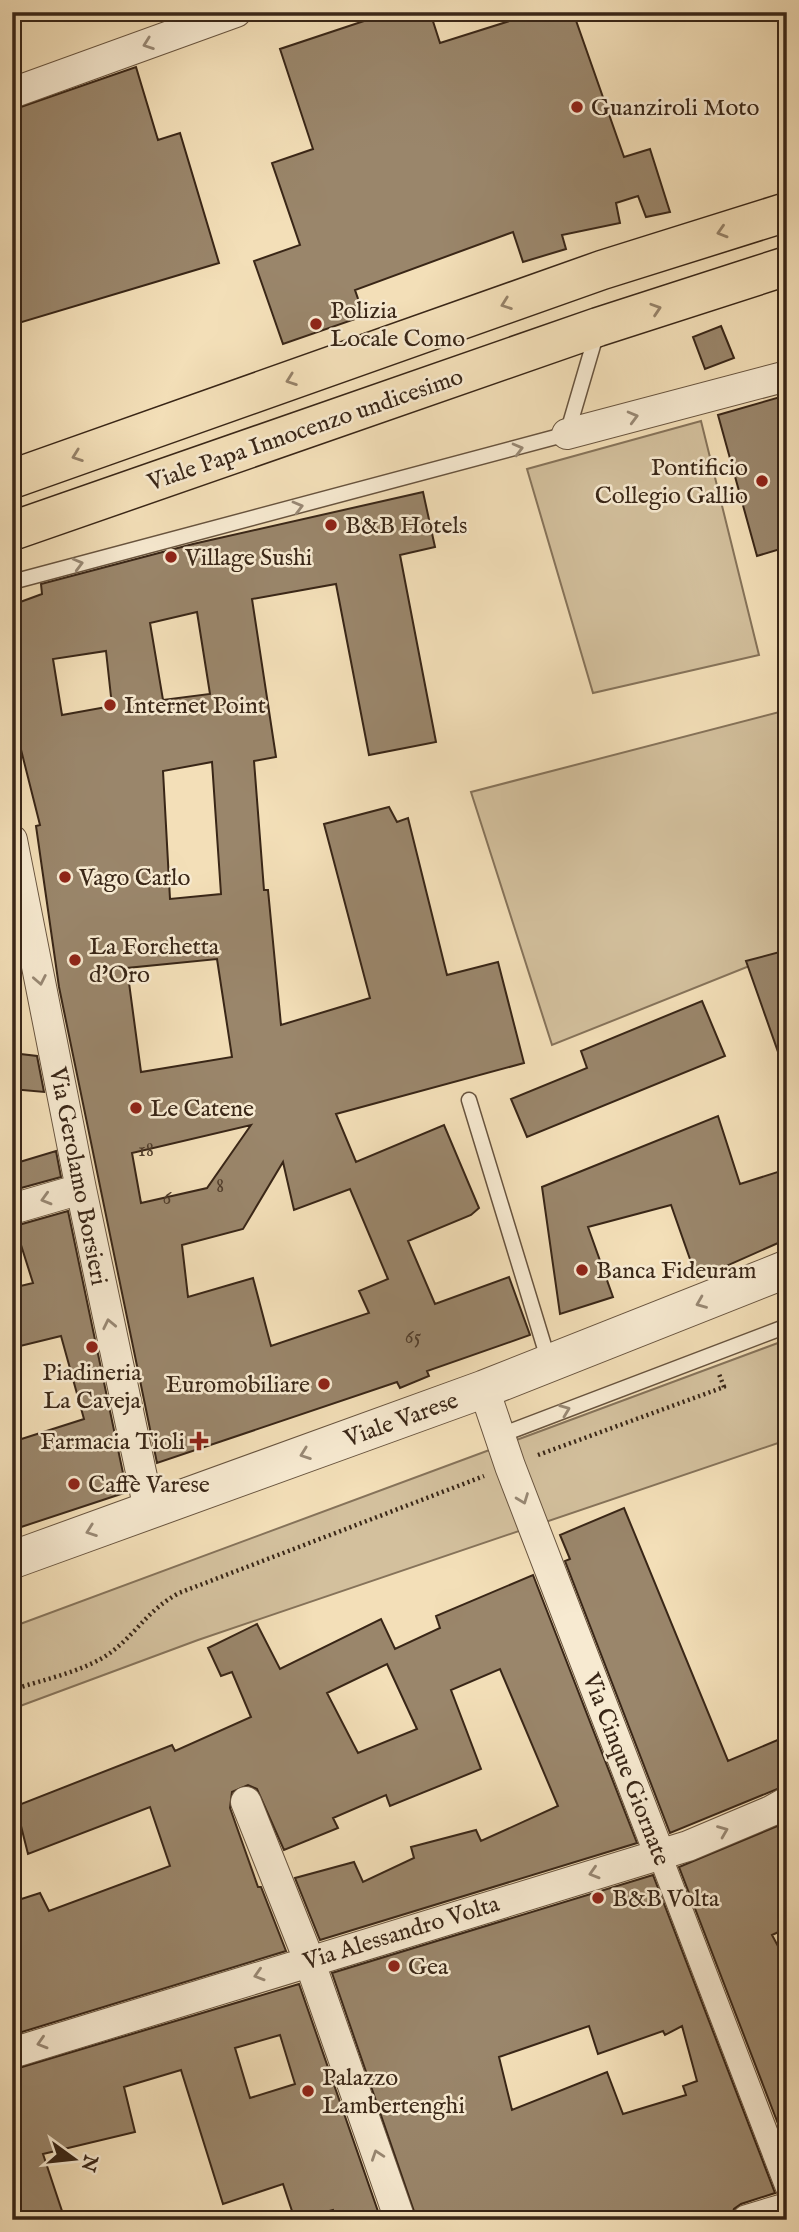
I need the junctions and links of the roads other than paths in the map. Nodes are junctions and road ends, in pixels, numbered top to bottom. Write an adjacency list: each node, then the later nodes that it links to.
1 (236, 12): 2 (street, one-way to 2)
2 (12, 93)
3 (787, 212): 8 (main road, Viale Papa Innocenzo undicesimo, one-way to 8)
4 (787, 266): 5 (main road, Viale Papa Innocenzo undicesimo, one-way to 4)
5 (598, 327): 7 (lane); 9 (main road, Viale Papa Innocenzo undicesimo)
6 (787, 376): 7 (street, one-way to 6)
7 (567, 435): 10 (lane, one-way to 7)
8 (12, 479)
9 (12, 531)
10 (12, 582)
11 (12, 841): 13 (street, Via Gerolamo Borsieri, one-way to 13)
12 (469, 1100): 17 (lane)
13 (81, 1189): 14 (street, one-way to 14); 20 (street, Via Gerolamo Borsieri, one-way to 13)
14 (12, 1209)
15 (787, 1269): 17 (street, Viale Varese, one-way to 17)
16 (787, 1326): 19 (lane, one-way to 16)
17 (550, 1363): 18 (street, Viale Varese)
18 (484, 1389): 19 (street, Via Cinque Giornate); 20 (street, Viale Varese, one-way to 20)
19 (501, 1435): 24 (street, Via Cinque Giornate, one-way to 24)
20 (149, 1510): 21 (street, Viale Varese, one-way to 21)
21 (12, 1560)
22 (246, 1802): 25 (street)
23 (787, 1802): 24 (street, Via Alessandro Volta, one-way to 23)
24 (659, 1853): 25 (street, Via Alessandro Volta, one-way to 25); 27 (street, Via Cinque Giornate)
25 (309, 1960): 26 (street, Via Alessandro Volta, one-way to 26); 29 (street, one-way to 25)
26 (12, 2053)
27 (787, 2187)
28 (787, 2208): 30 (street)
29 (400, 2220)
30 (747, 2220)

